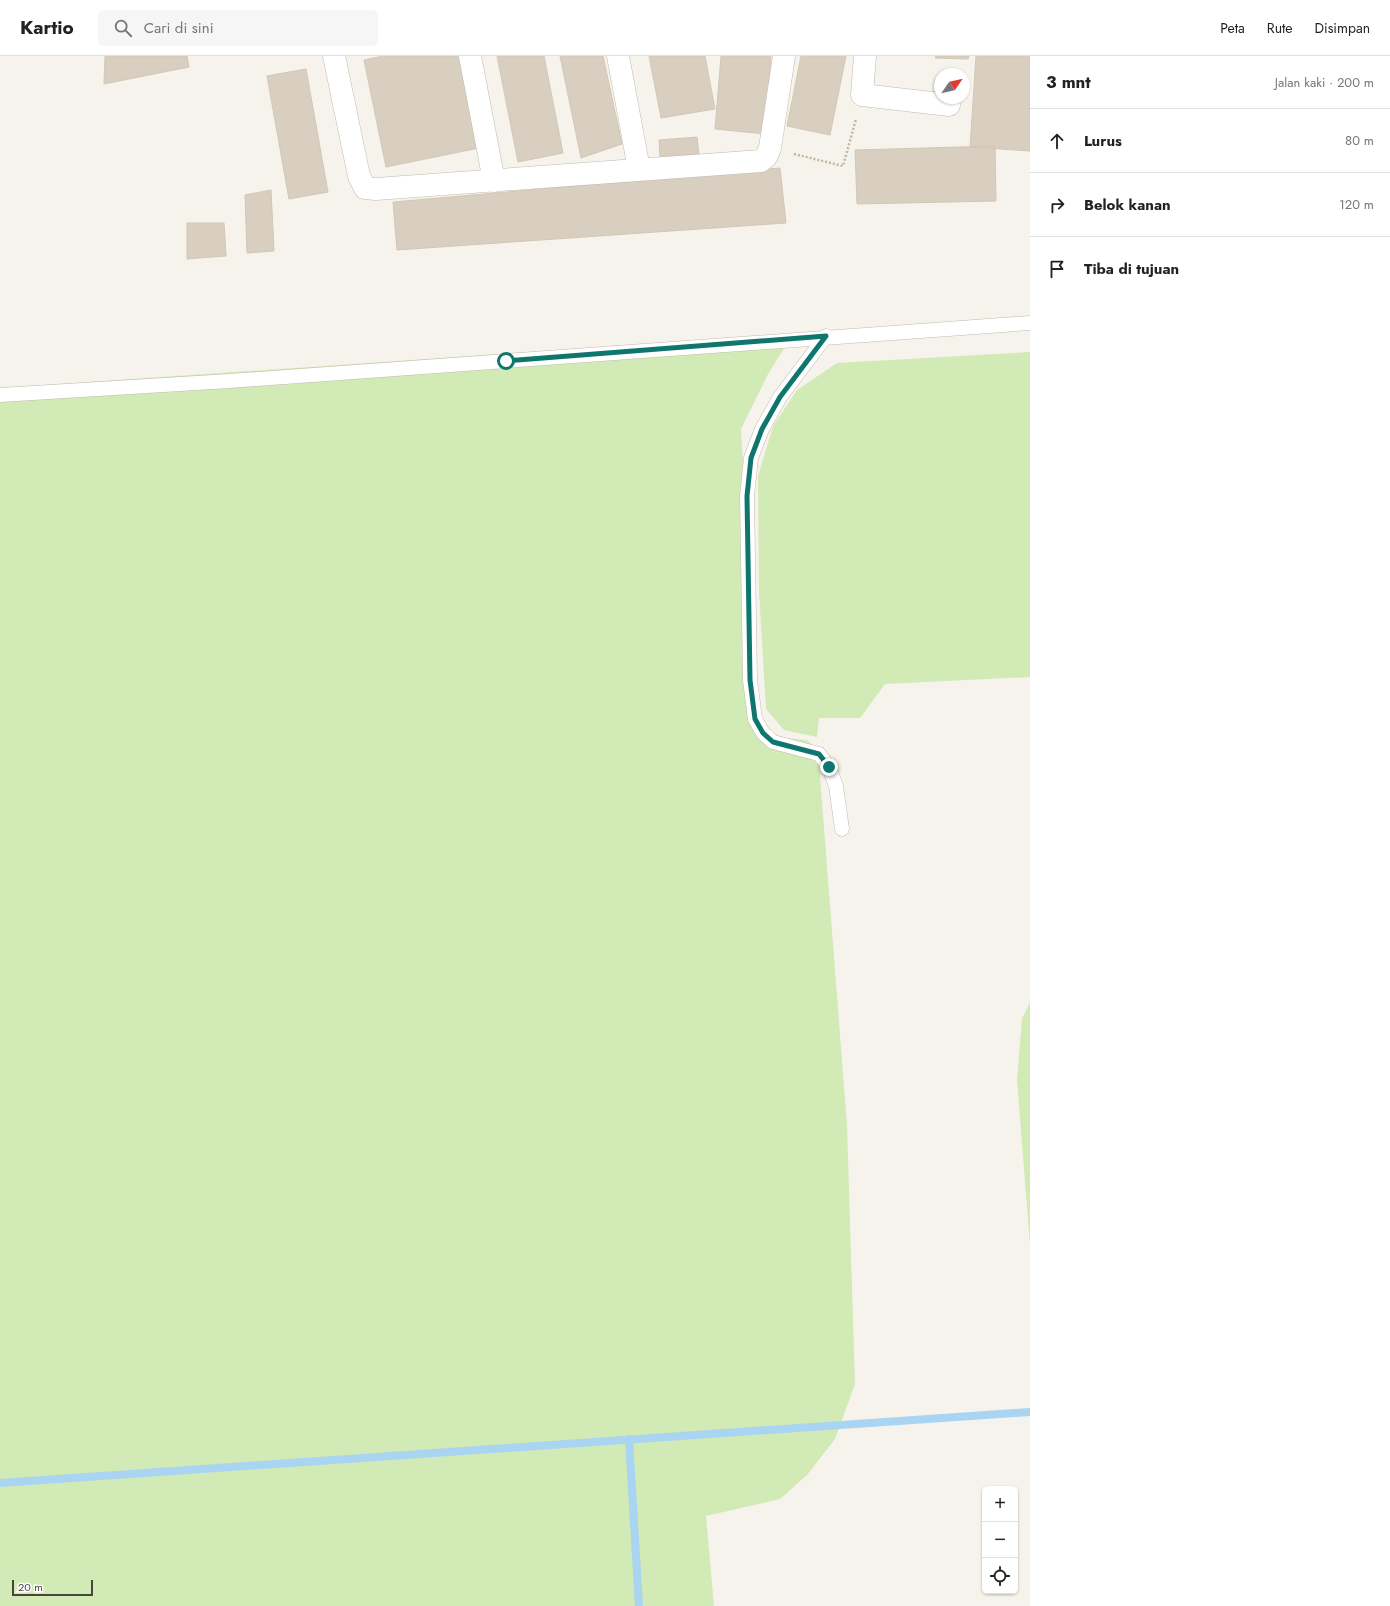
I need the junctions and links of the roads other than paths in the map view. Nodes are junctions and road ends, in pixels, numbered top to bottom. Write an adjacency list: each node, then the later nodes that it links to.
1 (334, 56): 8 (street)
2 (470, 56): 8 (street)
3 (618, 56): 7 (street)
4 (784, 56): 7 (street)
5 (865, 56): 6 (street)
6 (949, 105)
7 (639, 169): 8 (street)
8 (494, 181)
9 (1030, 322): 10 (lane)
10 (826, 336): 11 (lane); 12 (lane)
11 (0, 395)
12 (842, 829)

